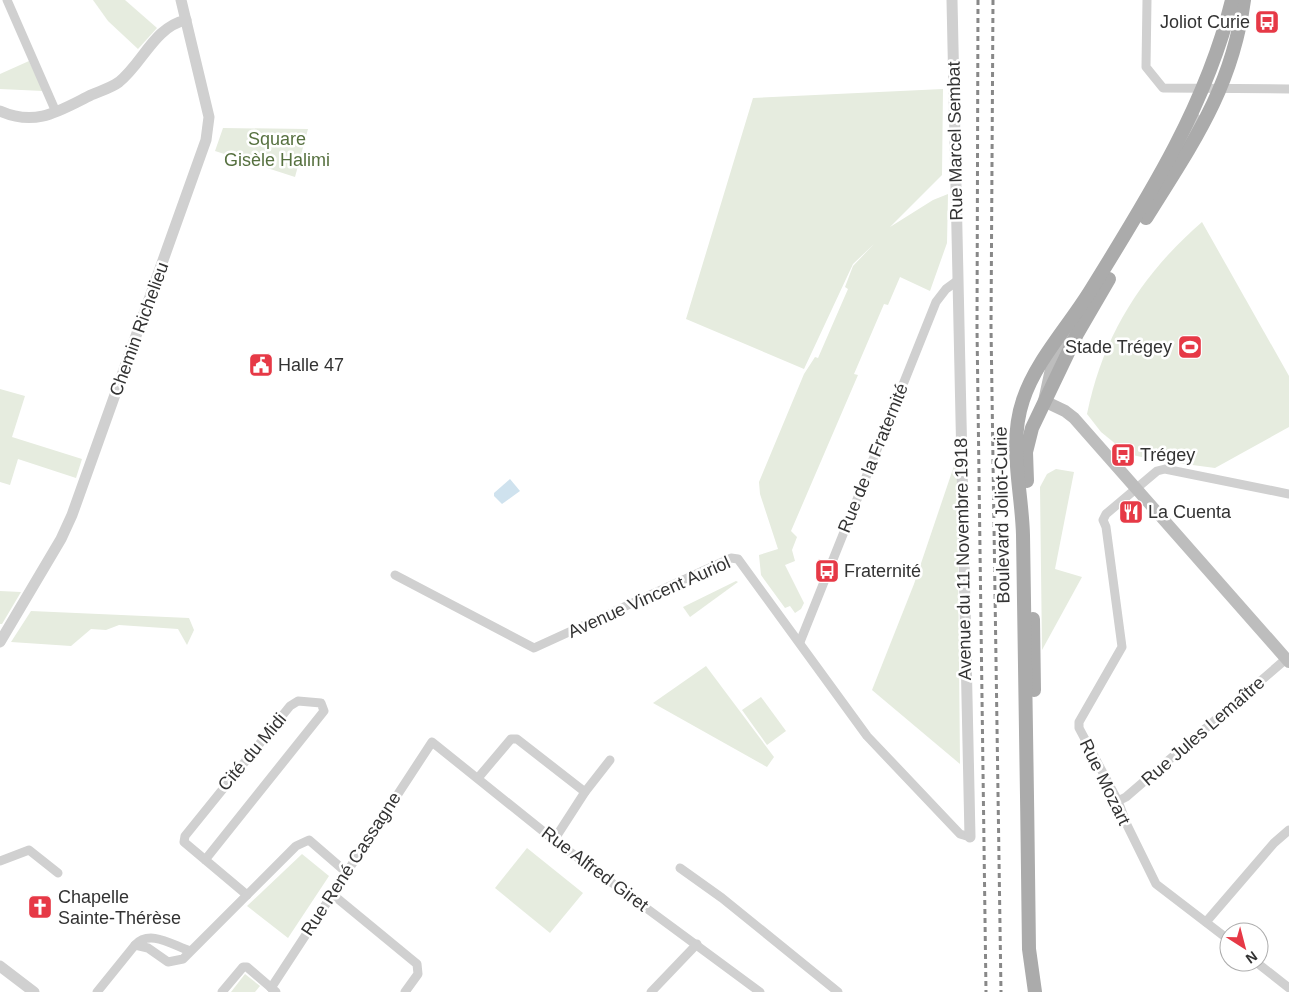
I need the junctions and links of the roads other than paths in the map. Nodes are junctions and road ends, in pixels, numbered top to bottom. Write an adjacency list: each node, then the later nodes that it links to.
1 (8, 0): 12 (street)
2 (181, 0): 7 (street, Chemin Richelieu)
3 (952, 0): 14 (street, Rue Marcel Sembat)
4 (1147, 0): 8 (street)
5 (1232, 0): 8 (main road, Boulevard Joliot-Curie)
6 (1244, 0): 9 (main road, Boulevard Joliot-Curie)
7 (186, 20): 12 (street); 20 (street, Chemin Richelieu)
8 (1202, 88): 9 (street); 13 (street); 15 (main road, Boulevard Joliot-Curie)
9 (1220, 89): 10 (street); 13 (main road, Boulevard Joliot-Curie)
10 (1289, 89)
11 (0, 111): 12 (street)
12 (56, 112)
13 (1180, 165): 16 (main road, Boulevard Joliot-Curie)
14 (957, 281): 21 (street, Rue de la Fraternité); 29 (street, Avenue du 11 Novembre 1918)
15 (1078, 310): 16 (main road); 54 (main road, Boulevard Joliot-Curie)
16 (1044, 401): 17 (main road); 55 (main road, Boulevard Joliot-Curie)
17 (1135, 489): 18 (street, Rue Mozart); 22 (main road); 27 (street, Rue Mozart)
18 (1289, 494)
19 (396, 575): 21 (street, Avenue Vincent Auriol)
20 (0, 642)
21 (800, 642): 29 (street, Avenue Vincent Auriol)
22 (1288, 661): 27 (street, Rue Jules Lemaître)
23 (432, 742): 25 (street, Rue Alfred Giret); 34 (street, Rue René Cassagne)
24 (610, 760): 26 (street)
25 (478, 778): 26 (street); 30 (street, Rue Alfred Giret)
26 (585, 792): 30 (street)
27 (1118, 801): 38 (street, Rue Mozart)
28 (1289, 830): 38 (street)
29 (970, 837)
30 (554, 840): 40 (street, Rue Alfred Giret)
31 (206, 860): 31 (street, Cité du Midi); 37 (street, Cité du Midi)
32 (0, 861): 35 (street)
33 (680, 868): 53 (street)
34 (346, 872): 36 (street, Rue René Cassagne); 37 (street)
35 (58, 873)
36 (332, 894): 46 (street, Rue René Cassagne); 50 (street)
37 (247, 895): 42 (street)
38 (1206, 922): 39 (street, Rue Mozart)
39 (1219, 932)
40 (697, 944): 51 (street); 52 (street, Rue Alfred Giret)
41 (135, 946): 42 (street); 42 (street); 48 (street)
42 (190, 951)
43 (0, 966): 47 (street)
44 (1269, 972): 45 (street)
45 (1289, 988)
46 (274, 990): 49 (street)
47 (34, 992)
48 (97, 992)
49 (222, 992)
50 (406, 992)
51 (651, 992)
52 (760, 992)
53 (838, 992)
54 (1035, 992)
55 (1044, 992)

